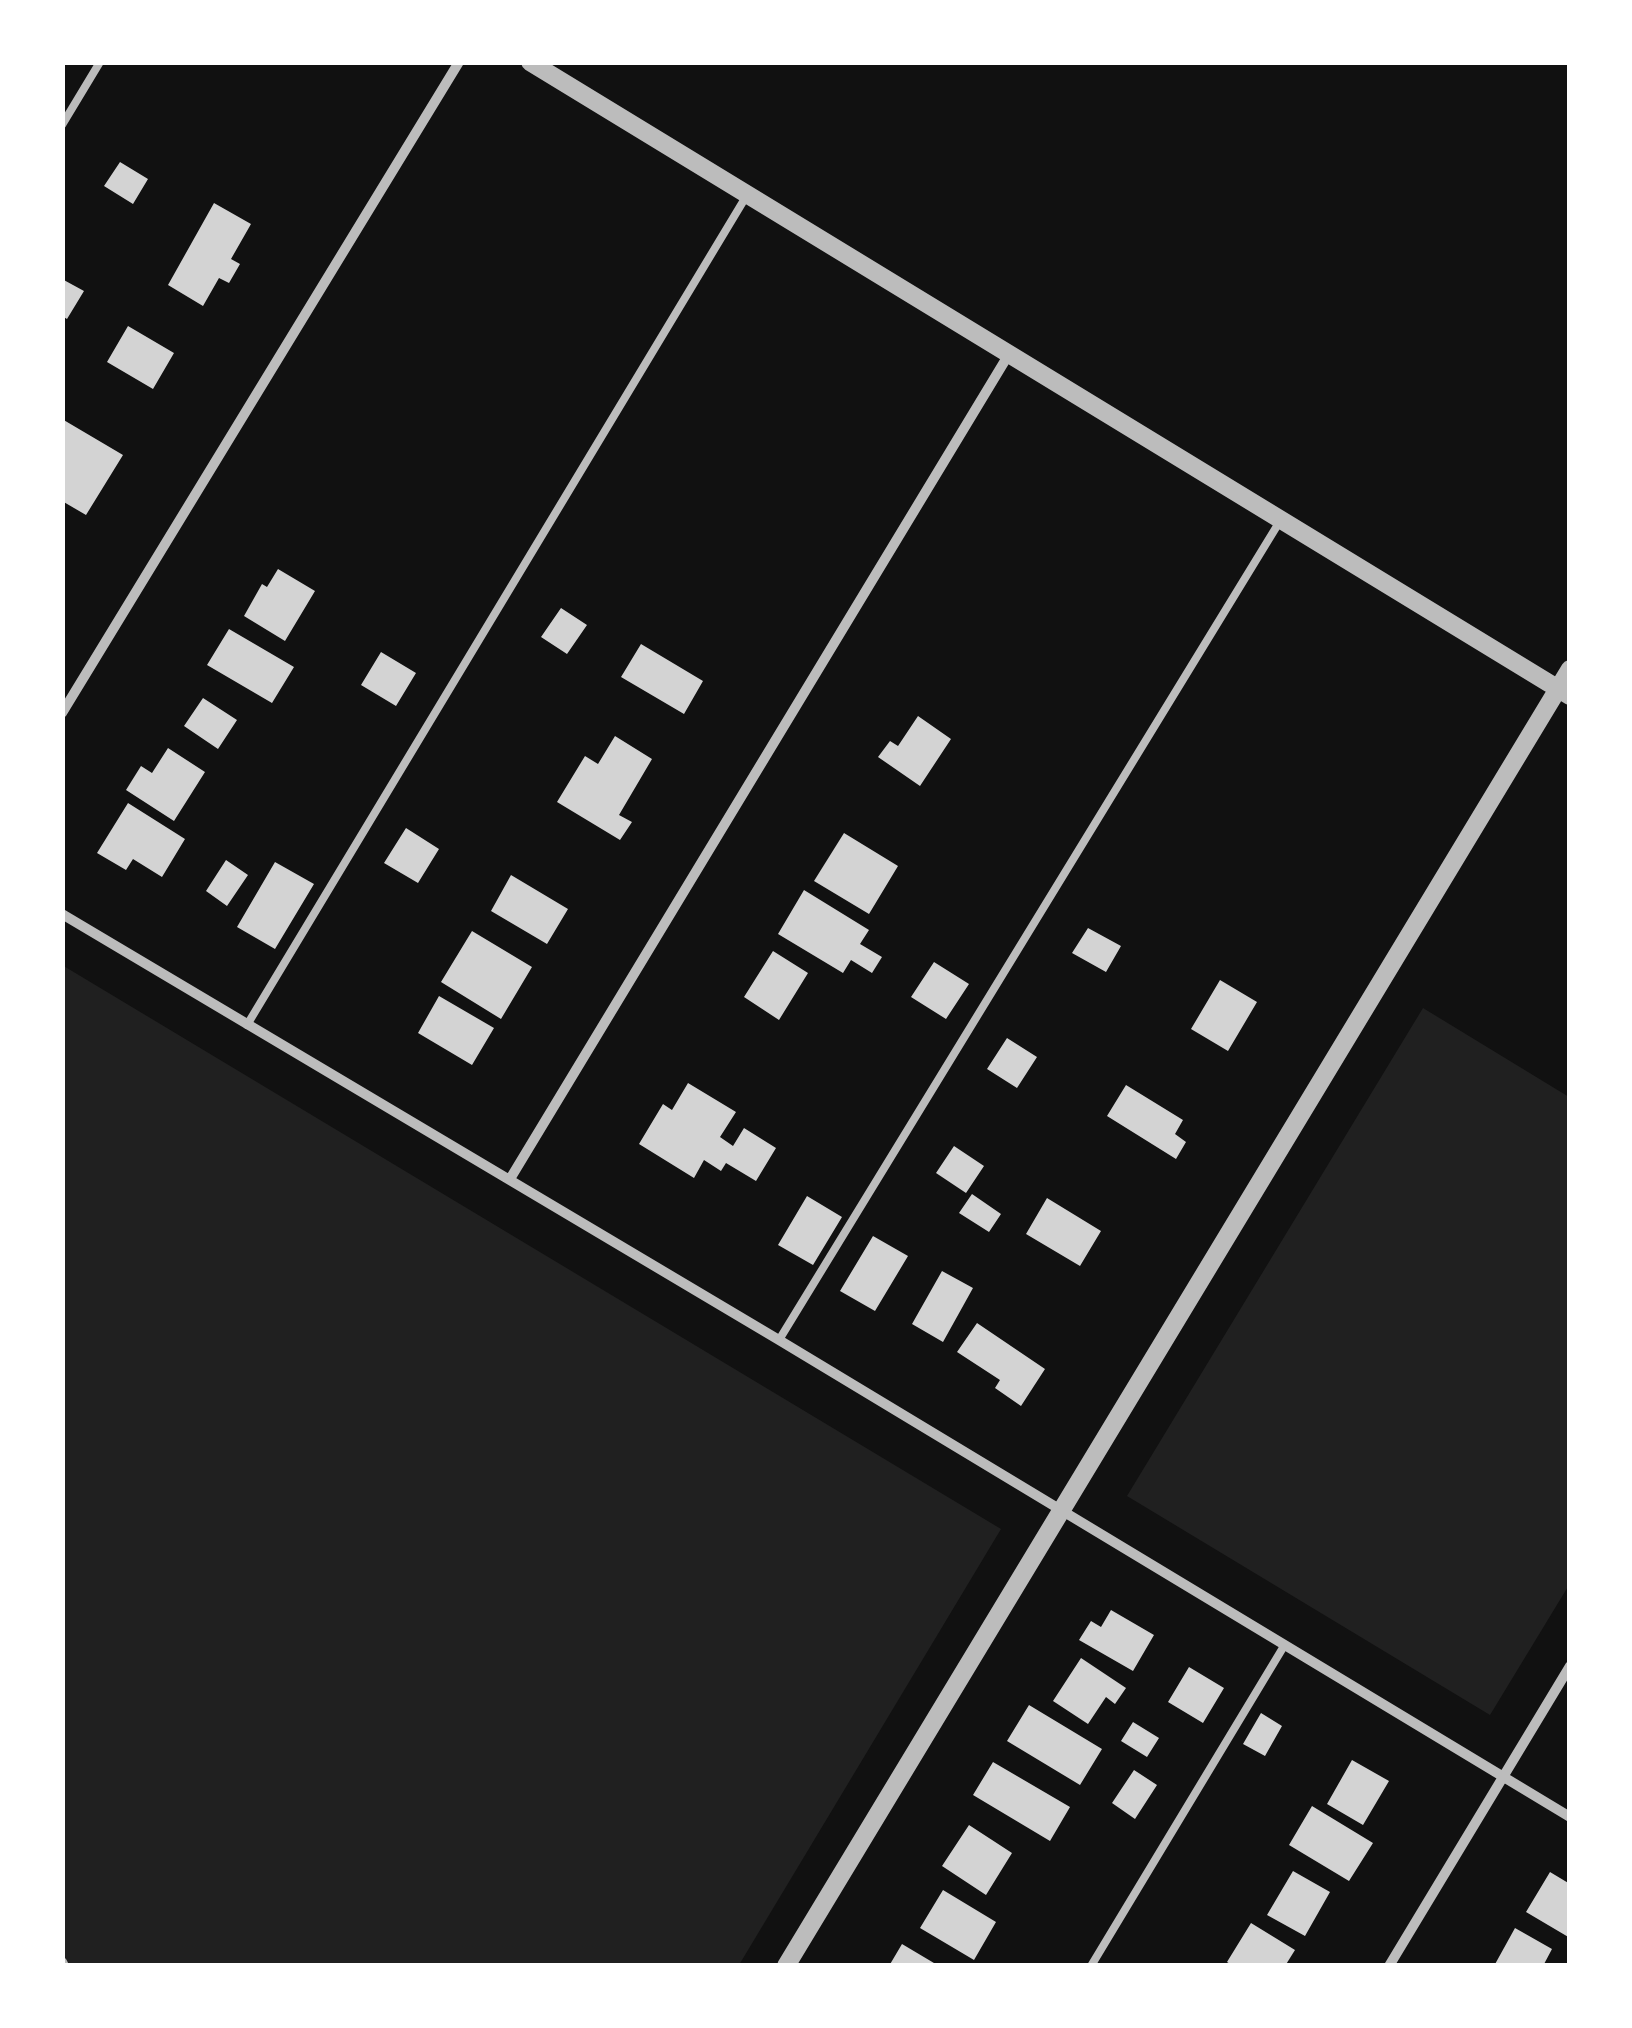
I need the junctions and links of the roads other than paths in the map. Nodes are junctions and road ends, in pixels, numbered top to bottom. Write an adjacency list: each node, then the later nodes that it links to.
1 (100, 62): 4 (lane)
2 (459, 62): 10 (street)
3 (530, 62): 5 (street)
4 (62, 125)
5 (748, 195): 6 (street); 12 (lane)
6 (1009, 354): 7 (street); 13 (street)
7 (1280, 520): 9 (street); 14 (lane)
8 (1570, 668): 9 (street)
9 (1563, 692): 15 (street)
10 (62, 713)
11 (62, 914): 12 (street)
12 (246, 1024): 13 (street)
13 (510, 1179): 14 (street)
14 (779, 1340): 15 (street)
15 (1059, 1511): 16 (street); 20 (street)
16 (1284, 1646): 18 (street); 21 (lane)
17 (1570, 1666): 18 (street)
18 (1503, 1776): 19 (street); 22 (street)
19 (1570, 1817)
20 (786, 1966)
21 (1092, 1966)
22 (1388, 1966)

